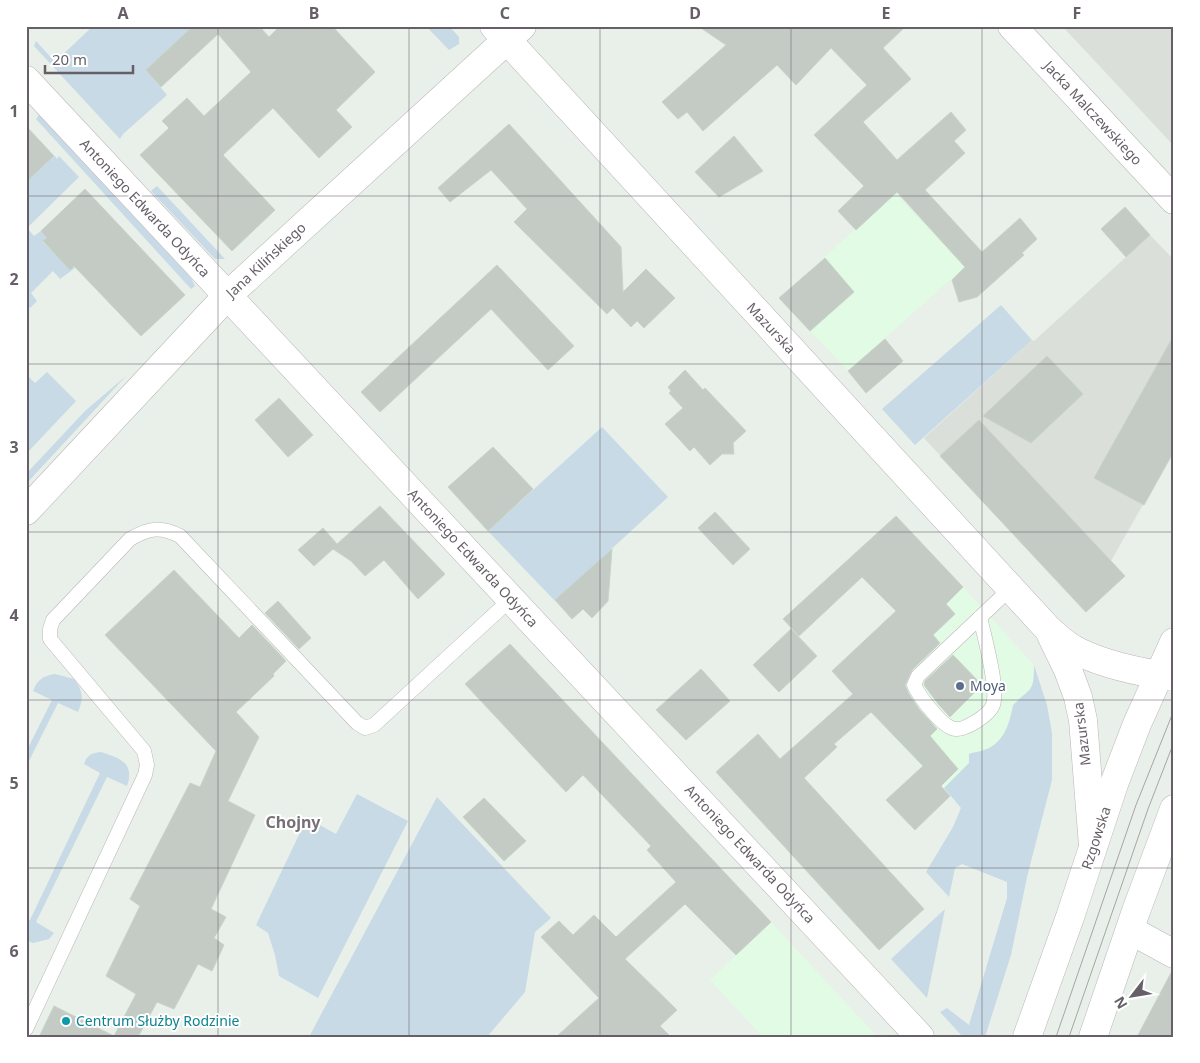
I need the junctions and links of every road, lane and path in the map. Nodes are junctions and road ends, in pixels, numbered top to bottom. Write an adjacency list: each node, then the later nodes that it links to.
1 (1012, 26): 4 (street, Jacka Malczewskiego)
2 (507, 31): 5 (street, Jana Kilińskiego); 7 (street, Mazurska)
3 (26, 80): 5 (street, Antoniego Edwarda Odyńca)
4 (1174, 200)
5 (228, 295): 6 (street, Jana Kilińskiego); 8 (street, Antoniego Edwarda Odyńca)
6 (26, 510)
7 (1011, 588): 9 (lane); 10 (street, Mazurska)
8 (511, 599): 17 (lane); 18 (street, Antoniego Edwarda Odyńca)
9 (980, 617): 9 (lane)
10 (1048, 629): 12 (street, Mazurska); 14 (street, Mazurska)
11 (1174, 642): 12 (street, Rzgowska)
12 (1166, 676): 14 (street, Rzgowska)
13 (1174, 809): 15 (street)
14 (1093, 846): 19 (street, Rzgowska)
15 (1130, 930): 16 (street); 20 (street)
16 (1174, 954)
17 (26, 1029)
18 (920, 1037)
19 (1027, 1037)
20 (1093, 1037)

